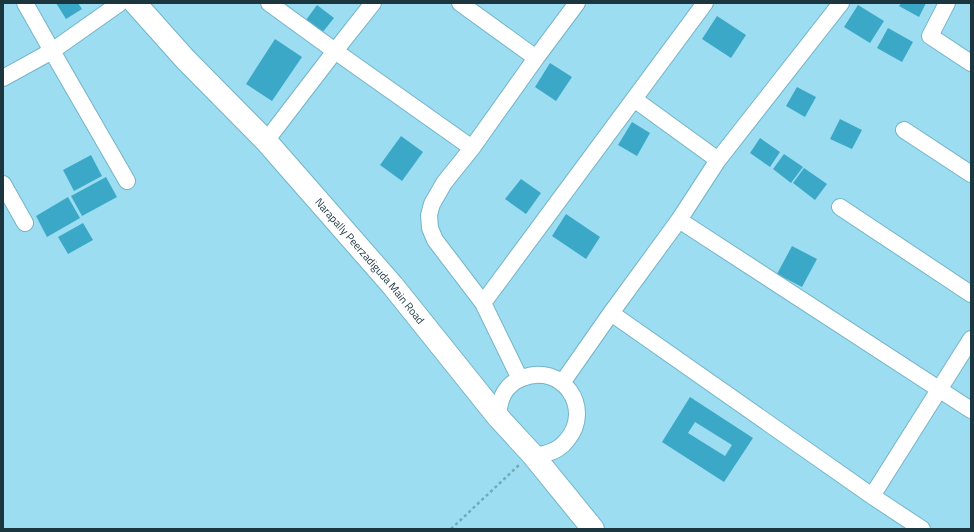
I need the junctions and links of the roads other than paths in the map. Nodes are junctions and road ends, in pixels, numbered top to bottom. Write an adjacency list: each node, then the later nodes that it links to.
1 (26, 3): 11 (street)
2 (120, 3): 11 (street)
3 (135, 3): 18 (street, Narapally Peerzadiguda Main Road)
4 (269, 3): 12 (street)
5 (373, 3): 12 (street)
6 (460, 3): 13 (street)
7 (577, 3): 13 (street)
8 (705, 3): 16 (street)
9 (841, 3): 20 (street)
10 (947, 3): 14 (street)
11 (52, 51): 15 (street); 22 (street)
12 (334, 51): 18 (street); 19 (street)
13 (536, 58): 19 (street)
14 (971, 63)
15 (3, 78)
16 (634, 99): 20 (street); 28 (street)
17 (904, 130): 21 (street)
18 (266, 141): 35 (street, Narapally Peerzadiguda Main Road)
19 (472, 148): 28 (street)
20 (718, 160): 25 (street)
21 (971, 174)
22 (128, 181)
23 (3, 184): 26 (street)
24 (840, 207): 27 (street)
25 (679, 220): 29 (street); 33 (street)
26 (25, 223)
27 (971, 294)
28 (483, 303): 31 (street)
29 (611, 313): 32 (street); 37 (street)
30 (971, 339): 33 (street)
31 (520, 379): 32 (street); 35 (street)
32 (562, 383): 36 (street)
33 (939, 389): 34 (street); 37 (street)
34 (971, 410)
35 (498, 417): 36 (street, Narapally Peerzadiguda Main Road)
36 (532, 454): 38 (street, Narapally Peerzadiguda Main Road)
37 (872, 496): 39 (street)
38 (593, 529)
39 (922, 529)

